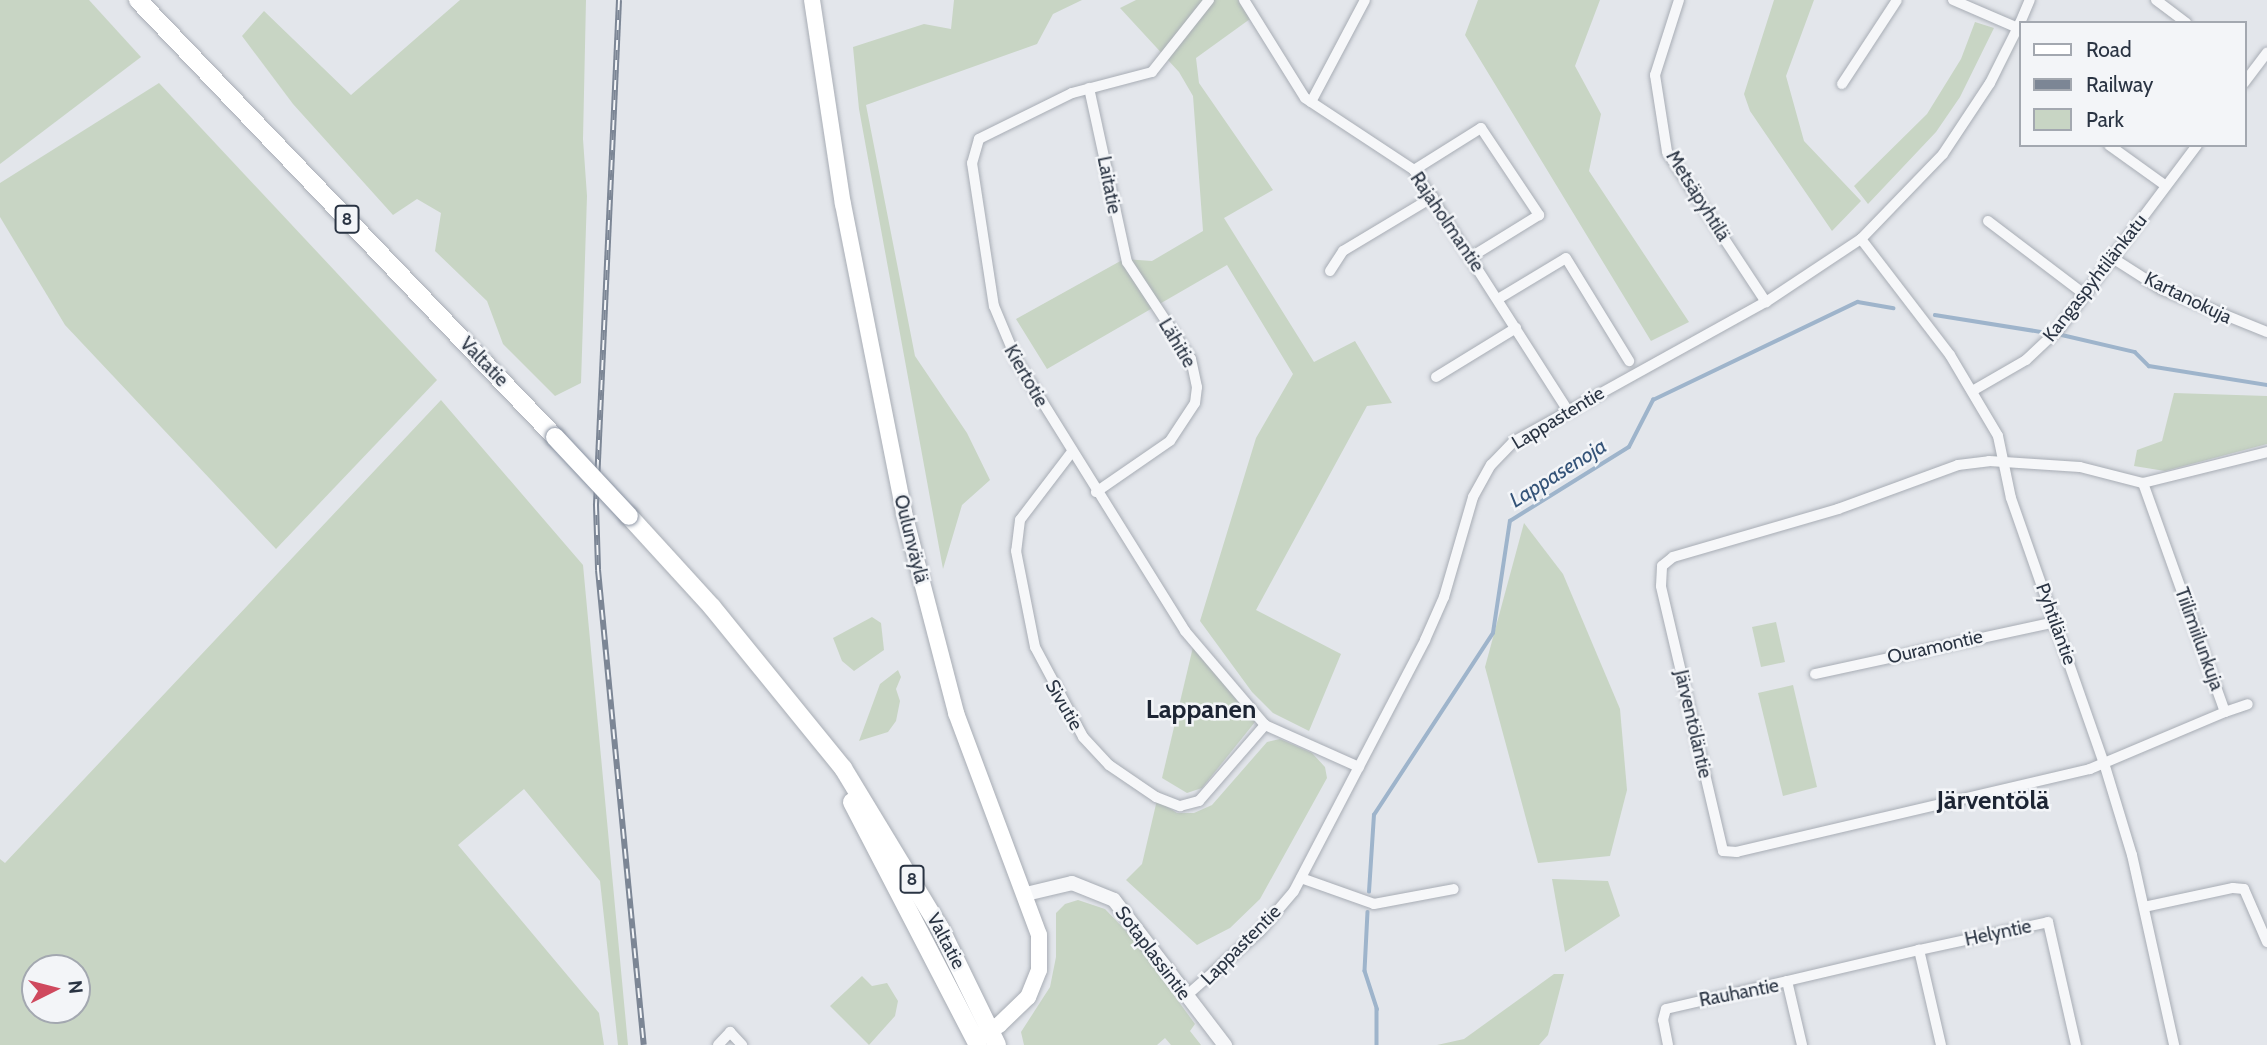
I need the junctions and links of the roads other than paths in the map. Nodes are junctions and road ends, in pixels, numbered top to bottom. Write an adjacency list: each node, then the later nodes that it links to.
1 (138, 0): 60 (highway, Valtatie / 8, bridge)
2 (812, 0): 54 (main road, Oulunväylä)
3 (1209, 0): 18 (street, Kiertotie)
4 (1244, 0): 19 (street, Rajaholmantie)
5 (1366, 0): 19 (street)
6 (1679, 0): 33 (street, Metsäpyhtilä)
7 (1897, 0): 17 (street)
8 (1953, 0): 13 (street)
9 (2029, 0): 11 (street, Lappastentie)
10 (2157, 0): 12 (street)
11 (2021, 21)
12 (2183, 21)
13 (2018, 24)
14 (2018, 29): 26 (street, Lappastentie)
15 (2267, 53): 16 (street)
16 (2248, 70)
17 (1842, 84)
18 (1089, 88): 30 (street, Laitatie); 41 (street, Kiertotie)
19 (1311, 102): 22 (street, Rajaholmantie)
20 (2112, 147): 23 (street)
21 (2195, 147): 23 (street, Kangaspyhtilänkatu)
22 (1413, 170): 24 (street, Rajaholmantie); 27 (street)
23 (2166, 186): 28 (street, Kangaspyhtilänkatu)
24 (1433, 197): 27 (street, Rajaholmantie); 29 (street)
25 (1988, 221): 31 (street)
26 (1861, 239): 33 (street, Lappastentie); 38 (street, Pyhtiläntie)
27 (1471, 257): 32 (street, Rajaholmantie)
28 (2111, 257): 31 (street, Kangaspyhtilänkatu); 35 (street, Kartanokuja)
29 (1330, 271)
30 (1137, 280): 44 (street, Lähitie)
31 (2084, 294): 38 (street, Kangaspyhtilänkatu)
32 (1497, 299): 34 (street, Rajaholmantie); 36 (street)
33 (1766, 302): 39 (street, Lappastentie)
34 (1516, 328): 37 (street); 39 (street, Rajaholmantie)
35 (2267, 332)
36 (1629, 361)
37 (1436, 377)
38 (1974, 390): 42 (street, Pyhtiläntie)
39 (1567, 409): 51 (street, Lappastentie)
40 (2267, 452): 43 (street)
41 (1071, 453): 44 (street, Kiertotie); 49 (street, Sivutie)
42 (2004, 462): 43 (street); 45 (street, Pyhtiläntie); 50 (street, Järventöläntie)
43 (2143, 483): 48 (street, Tiilimiilunkuja)
44 (1096, 492): 49 (street, Kiertotie)
45 (2056, 622): 46 (street, Ouramontie); 50 (street, Pyhtiläntie)
46 (1815, 674)
47 (2248, 704): 48 (street)
48 (2225, 712): 50 (street, Tiilimiilunkuja)
49 (1265, 725): 51 (street, Kiertotie)
50 (2104, 763): 55 (street, Pyhtiläntie)
51 (1359, 767): 52 (street, Lappastentie)
52 (1301, 878): 53 (street); 59 (street, Lappastentie)
53 (1454, 889)
54 (1026, 894): 59 (street, Sotaplassintie); 60 (main road, Oulunväylä)
55 (2144, 907): 56 (street); 68 (street, Pyhtiläntie)
56 (2267, 942)
57 (1920, 950): 58 (street); 66 (street); 67 (street, Helyntie)
58 (1787, 981): 64 (street, Rauhantie); 65 (street, Rauhantie)
59 (1185, 997): 63 (street, Sotaplassintie)
60 (985, 1039)
61 (718, 1045): 62 (street)
62 (742, 1045)
63 (1225, 1045)
64 (1668, 1045)
65 (1802, 1045)
66 (1941, 1045)
67 (2076, 1045)
68 (2174, 1045)

